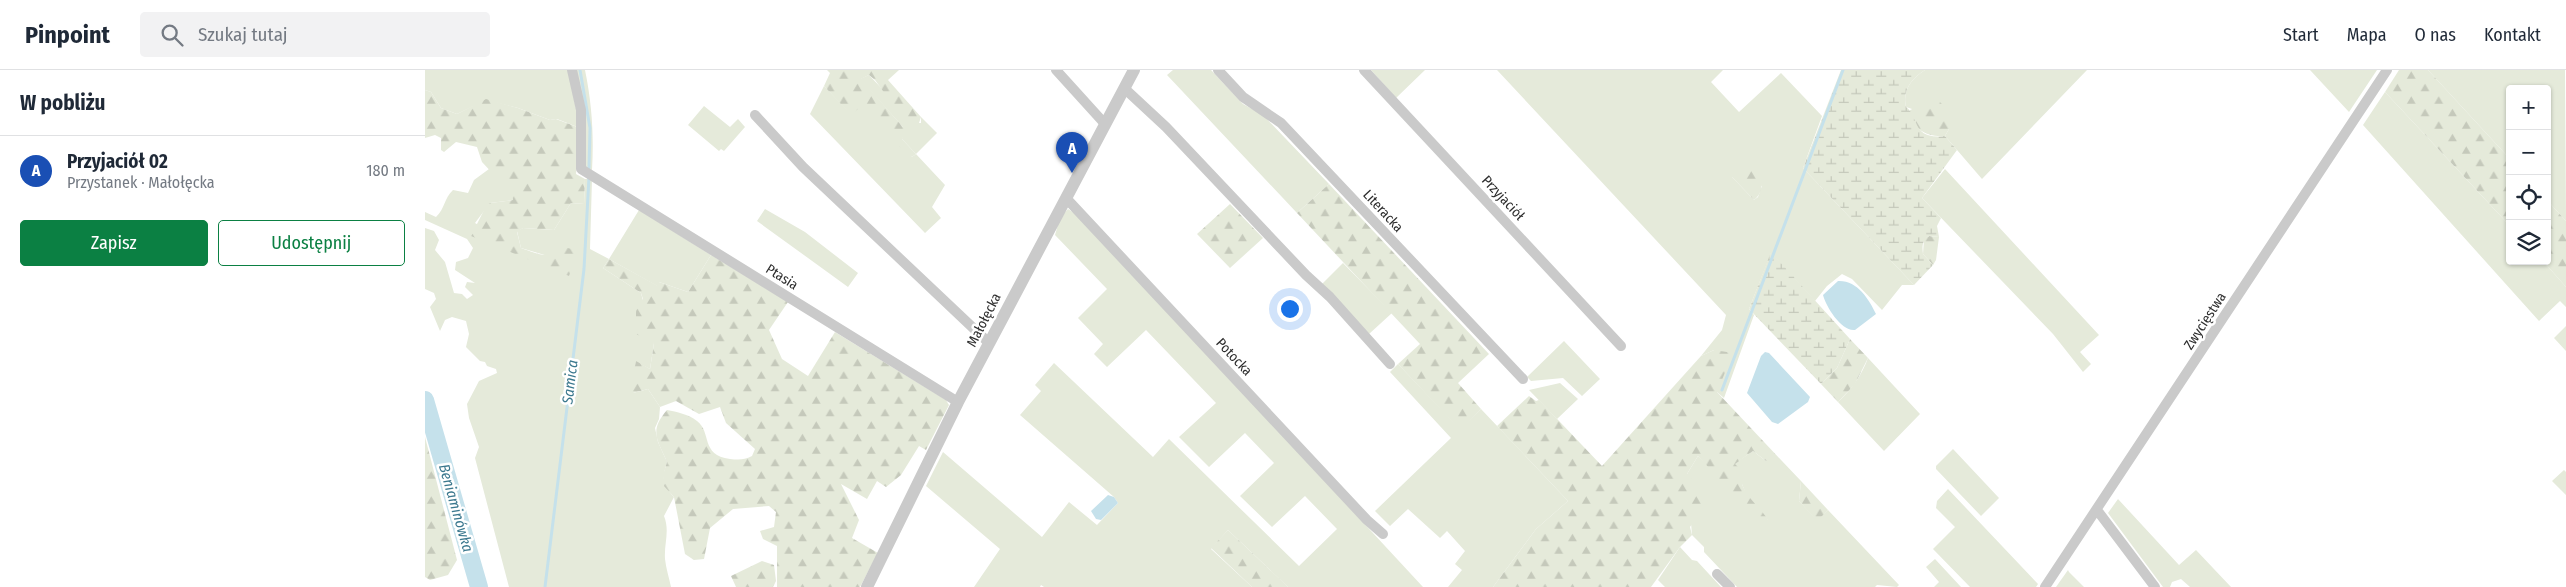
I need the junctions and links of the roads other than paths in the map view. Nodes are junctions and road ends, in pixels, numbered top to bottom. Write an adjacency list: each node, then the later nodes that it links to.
1 (572, 70): 15 (street, Ptasia)
2 (1056, 70): 9 (street)
3 (1134, 70): 7 (street, Małołęcka)
4 (1218, 70): 14 (street, Literacka)
5 (1364, 70): 12 (street, Przyjaciół)
6 (2387, 70): 16 (street, Zwycięstwa)
7 (1124, 88): 9 (street, Małołęcka); 13 (street)
8 (755, 116): 11 (street)
9 (1105, 124): 10 (street, Małołęcka)
10 (1066, 198): 11 (street, Małołęcka); 17 (street, Potocka)
11 (989, 343): 15 (street, Małołęcka)
12 (1621, 346)
13 (1389, 364)
14 (1523, 379)
15 (958, 402): 19 (street, Małołęcka)
16 (2097, 510): 21 (street, Zwycięstwa); 22 (street)
17 (1383, 534)
18 (1717, 574): 20 (street)
19 (867, 587)
20 (1730, 587)
21 (2045, 587)
22 (2155, 587)

